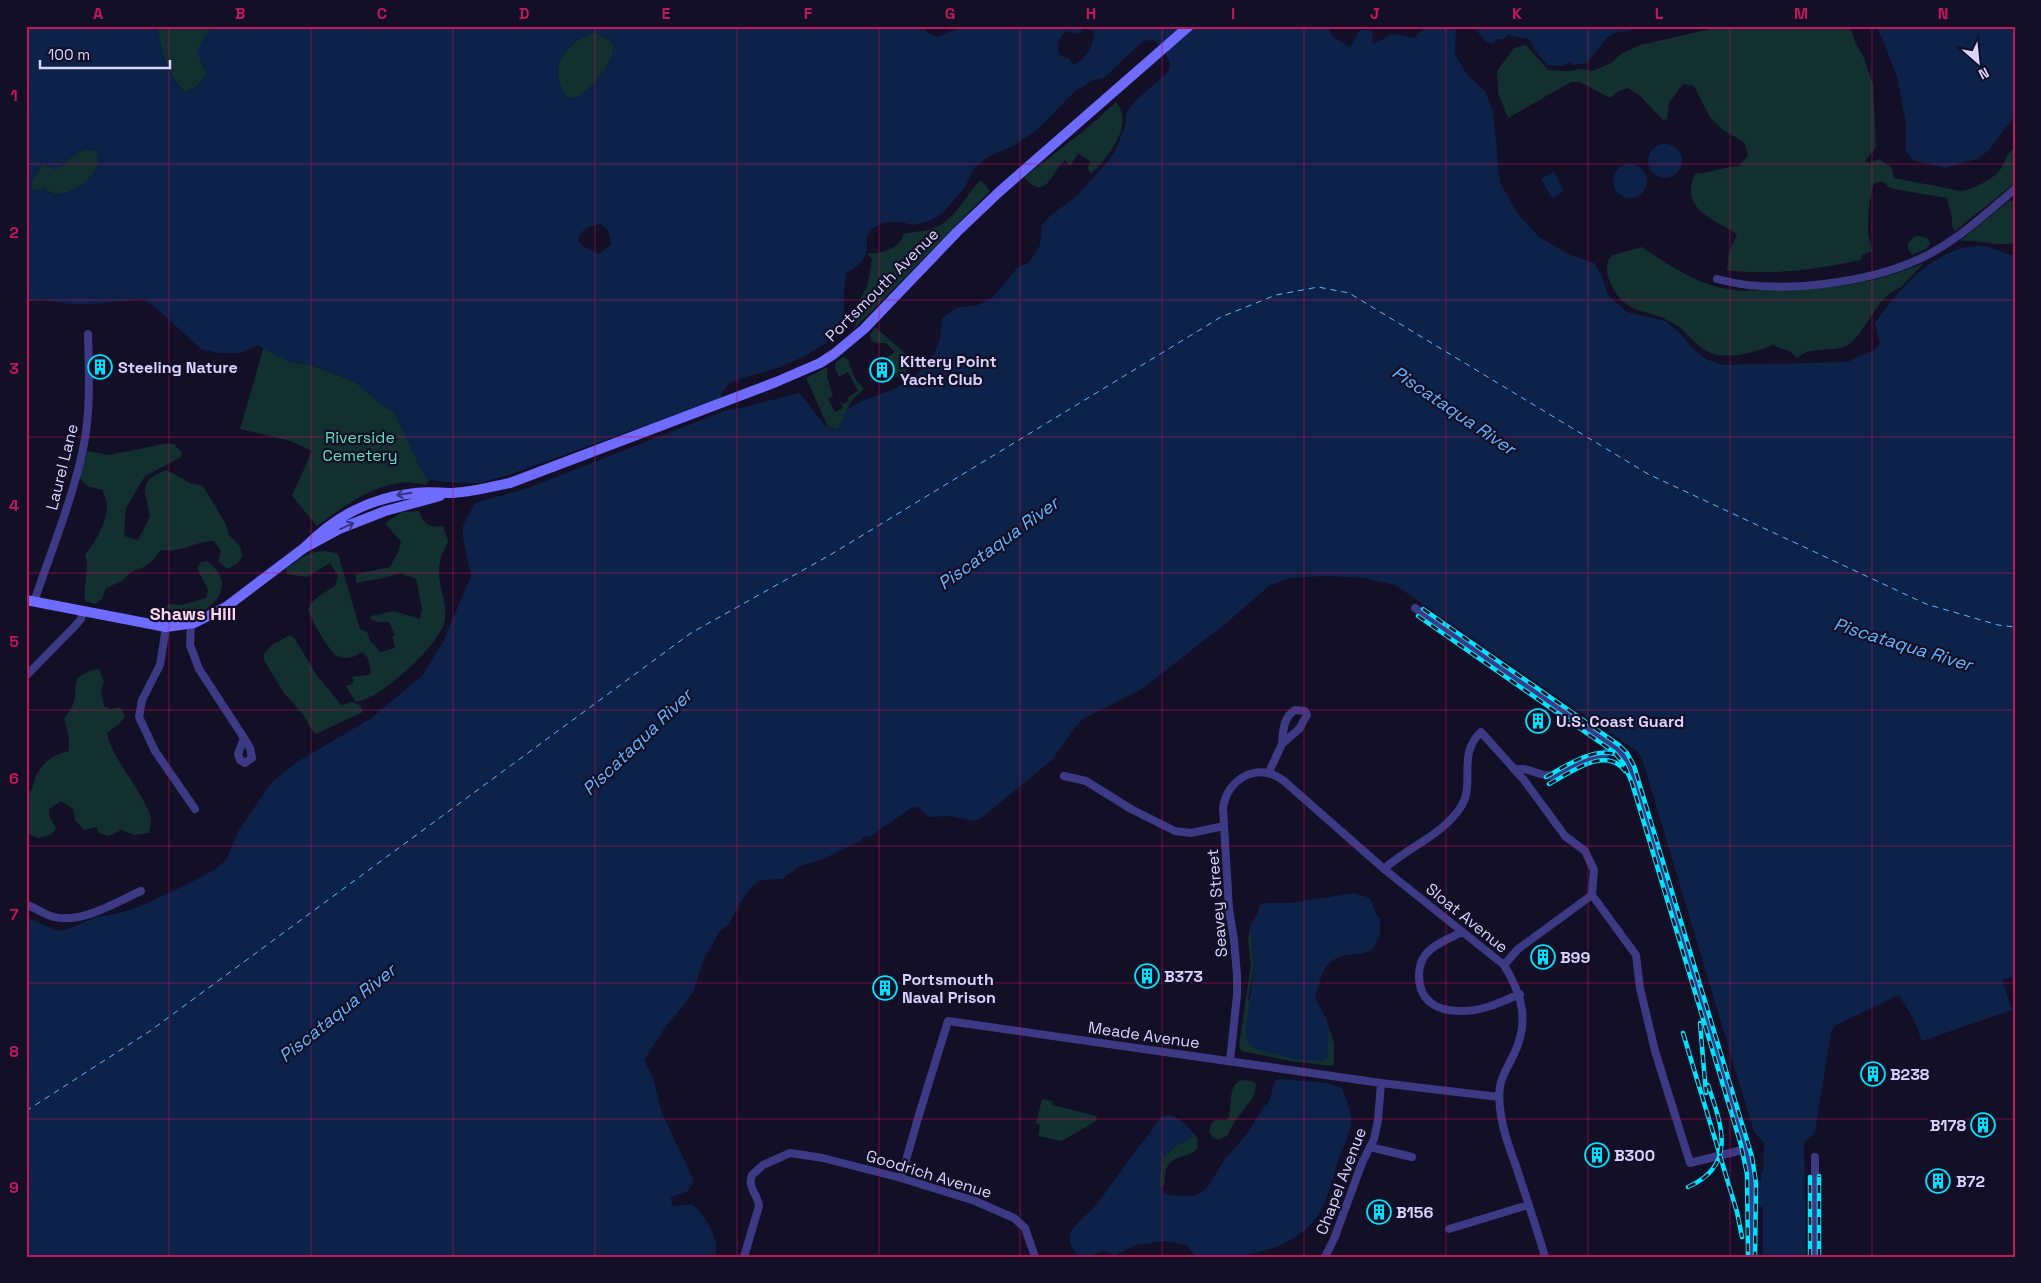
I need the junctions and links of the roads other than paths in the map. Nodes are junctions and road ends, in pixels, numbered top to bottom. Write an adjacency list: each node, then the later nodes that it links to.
1 (1189, 26): 8 (main road, Portsmouth Avenue)
2 (2015, 188): 3 (street)
3 (1717, 279)
4 (88, 334): 5 (street, Laurel Lane)
5 (30, 601): 7 (main road, Portsmouth Avenue)
6 (1415, 608): 13 (street)
7 (82, 611): 9 (main road, Portsmouth Avenue); 10 (street)
8 (192, 624): 9 (main road, Portsmouth Avenue); 11 (street)
9 (166, 627): 17 (street)
10 (26, 676)
11 (244, 738)
12 (1282, 744): 15 (street)
13 (1612, 746): 14 (street); 30 (street)
14 (1514, 769): 19 (street); 21 (street)
15 (1269, 772): 18 (street, Seavey Street); 19 (street, Sloat Avenue)
16 (1064, 776): 18 (street)
17 (195, 809)
18 (1224, 826): 26 (street, Seavey Street)
19 (1384, 869): 23 (street, Sloat Avenue)
20 (141, 891): 22 (street)
21 (1592, 895): 24 (street); 30 (street)
22 (26, 904)
23 (1462, 932): 24 (street, Sloat Avenue); 25 (street)
24 (1504, 965): 25 (street, Sloat Avenue)
25 (1520, 994): 28 (street, Sloat Avenue)
26 (1230, 1061): 27 (street, Meade Avenue); 33 (street, Meade Avenue)
27 (1381, 1083): 28 (street, Meade Avenue); 29 (street, Chapel Avenue)
28 (1499, 1097): 34 (street, Sloat Avenue)
29 (1370, 1147): 31 (street); 38 (street, Chapel Avenue)
30 (1746, 1149): 40 (street)
31 (1412, 1157)
32 (1816, 1157): 41 (street)
33 (901, 1178): 36 (street, Goodrich Avenue); 37 (street, Goodrich Avenue)
34 (1528, 1205): 35 (street); 39 (street, Sloat Avenue)
35 (1449, 1228)
36 (744, 1257)
37 (1035, 1257)
38 (1325, 1257)
39 (1545, 1257)
40 (1751, 1257)
41 (1815, 1257)

